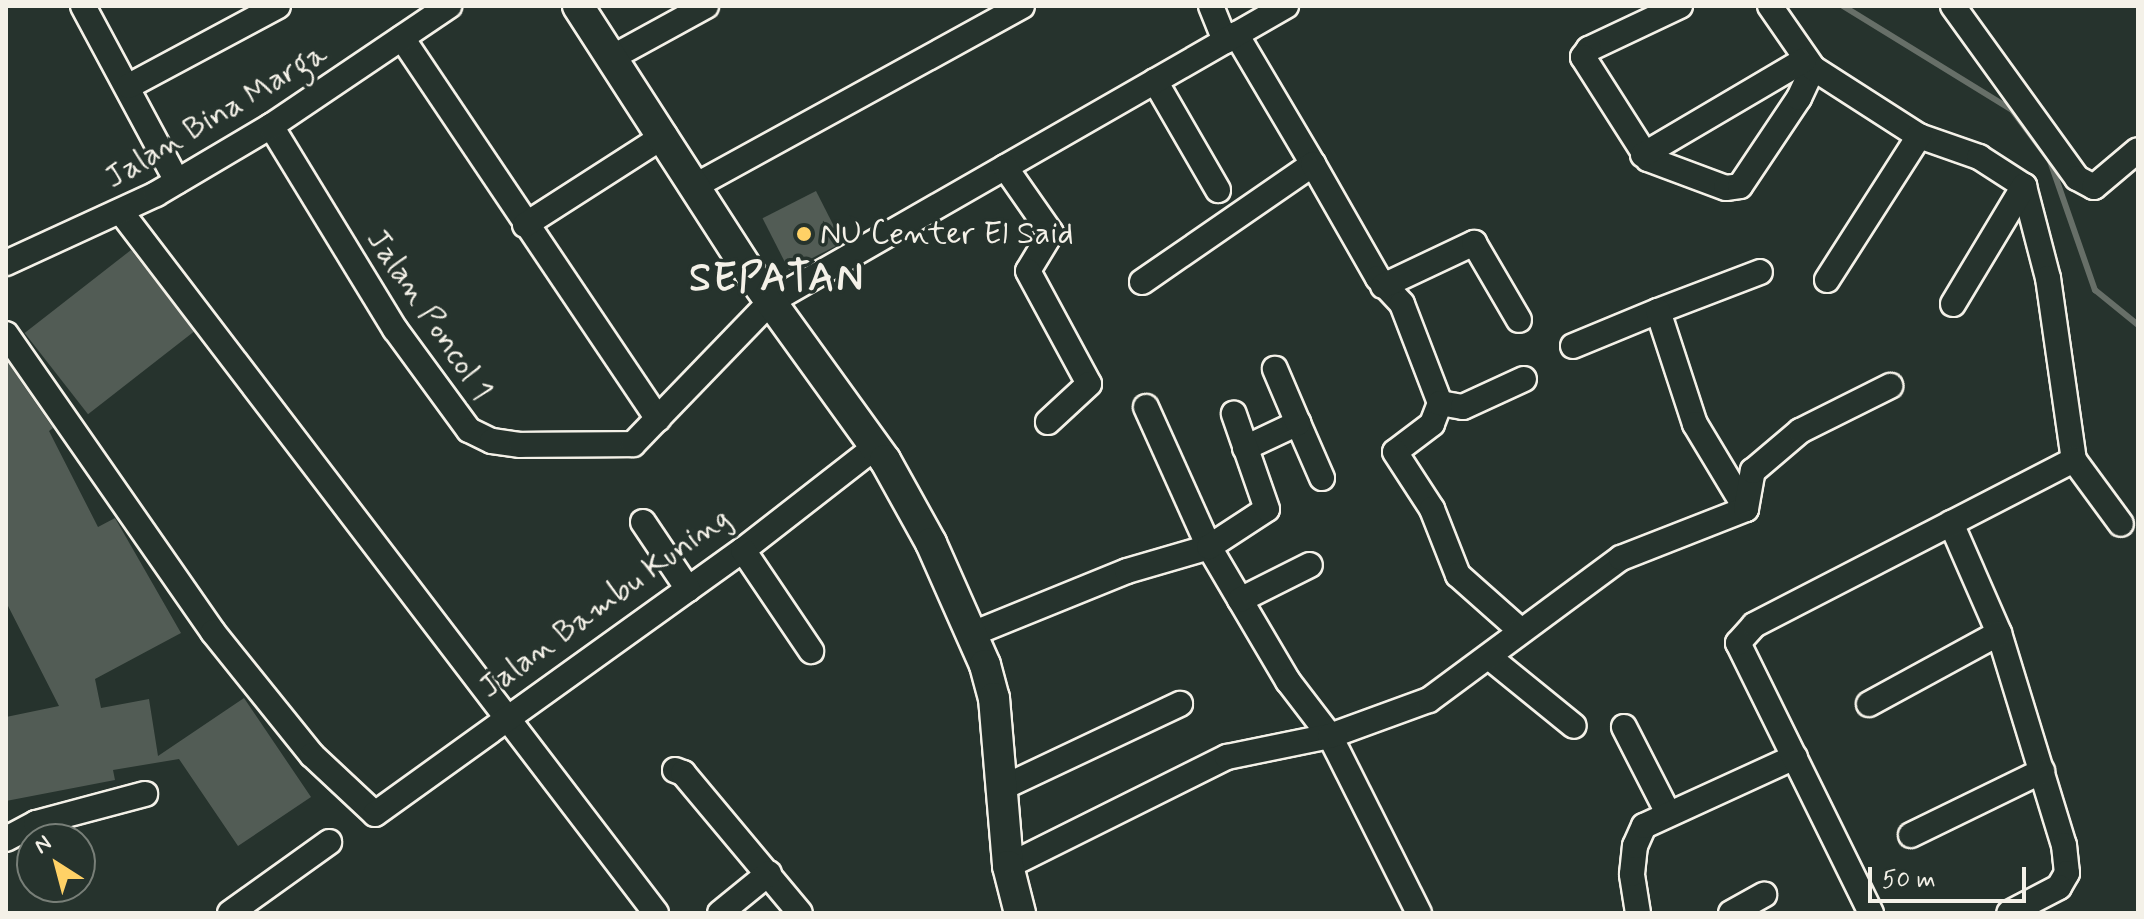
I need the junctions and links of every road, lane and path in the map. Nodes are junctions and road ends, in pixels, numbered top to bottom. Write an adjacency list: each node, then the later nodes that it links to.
1 (83, 6): 17 (street)
2 (278, 6): 17 (street)
3 (449, 6): 12 (street, Jalan Bina Marga)
4 (578, 6): 14 (street)
5 (706, 6): 14 (street)
6 (1022, 6): 26 (street)
7 (1211, 6): 13 (street)
8 (1286, 6): 13 (street)
9 (1680, 6): 22 (street)
10 (1770, 6): 15 (street)
11 (1953, 6): 21 (street)
12 (402, 38): 18 (street, Jalan Bina Marga); 30 (street)
13 (1231, 38): 16 (street); 23 (street)
14 (613, 57): 19 (street)
15 (1808, 64): 20 (street); 22 (street); 22 (street)
16 (1155, 81): 24 (street); 28 (street)
17 (129, 86): 25 (street)
18 (271, 126): 25 (street, Jalan Bina Marga); 48 (street, Jalan Poncol 1)
19 (665, 135): 26 (street); 30 (street)
20 (1919, 136): 27 (street); 33 (street)
21 (2138, 150)
22 (1643, 155)
23 (1313, 164): 34 (street); 35 (street)
24 (1005, 167): 36 (street); 49 (street)
25 (177, 181): 29 (street, Jalan Bina Marga)
26 (695, 186): 36 (street)
27 (2024, 186): 37 (street); 53 (street)
28 (1218, 190)
29 (121, 212): 31 (street, Jalan Bina Marga); 71 (street)
30 (525, 225): 48 (street)
31 (6, 263)
32 (1760, 272): 38 (street)
33 (1827, 280)
34 (1142, 282)
35 (1383, 286): 39 (street); 45 (street)
36 (770, 302): 48 (street); 51 (street)
37 (1953, 304)
38 (1658, 311): 41 (street); 55 (street)
39 (1519, 320)
40 (6, 334): 71 (street, Jalan Bambu Kuning)
41 (1573, 346)
42 (1275, 369): 50 (street)
43 (1524, 379): 45 (street)
44 (1890, 386): 55 (street)
45 (1440, 403): 64 (street)
46 (1146, 407): 59 (street)
47 (1234, 414): 52 (street)
48 (658, 419)
49 (1048, 422)
50 (1298, 423): 52 (street); 54 (street)
51 (874, 448): 60 (street, Jalan Bambu Kuning); 66 (street)
52 (1245, 448): 59 (street)
53 (2074, 460): 57 (street); 58 (street)
54 (1322, 478)
55 (1746, 509): 64 (street)
56 (643, 522): 62 (street)
57 (1951, 523): 65 (street); 75 (street)
58 (2121, 524)
59 (1209, 547): 63 (street); 66 (street)
60 (743, 550): 62 (street, Jalan Bambu Kuning); 67 (street)
61 (1310, 565): 63 (street)
62 (688, 589): 71 (street, Jalan Bambu Kuning)
63 (1240, 600): 74 (street)
64 (1521, 631): 68 (street)
65 (1999, 633): 70 (street); 77 (street)
66 (972, 634): 78 (street)
67 (811, 651)
68 (1489, 657): 72 (street); 74 (street)
69 (1180, 704): 78 (street)
70 (1869, 704)
71 (506, 719): 88 (street)
72 (1574, 726)
73 (1624, 727): 80 (street)
74 (1330, 736): 84 (street); 92 (street)
75 (1795, 757): 80 (street); 95 (street)
76 (675, 770): 85 (street)
77 (2042, 771): 81 (street); 96 (street)
78 (1002, 788): 84 (street)
79 (145, 794): 82 (street)
80 (1667, 811): 93 (street)
81 (1911, 835)
82 (6, 839)
83 (329, 842): 87 (street)
84 (1008, 866): 91 (street)
85 (769, 873): 89 (street); 90 (street)
86 (1764, 895): 94 (street)
87 (230, 913)
88 (656, 913)
89 (720, 913)
90 (800, 913)
91 (1020, 913)
92 (1419, 913)
93 (1638, 913)
94 (1731, 913)
95 (1871, 913)
96 (2009, 913)

